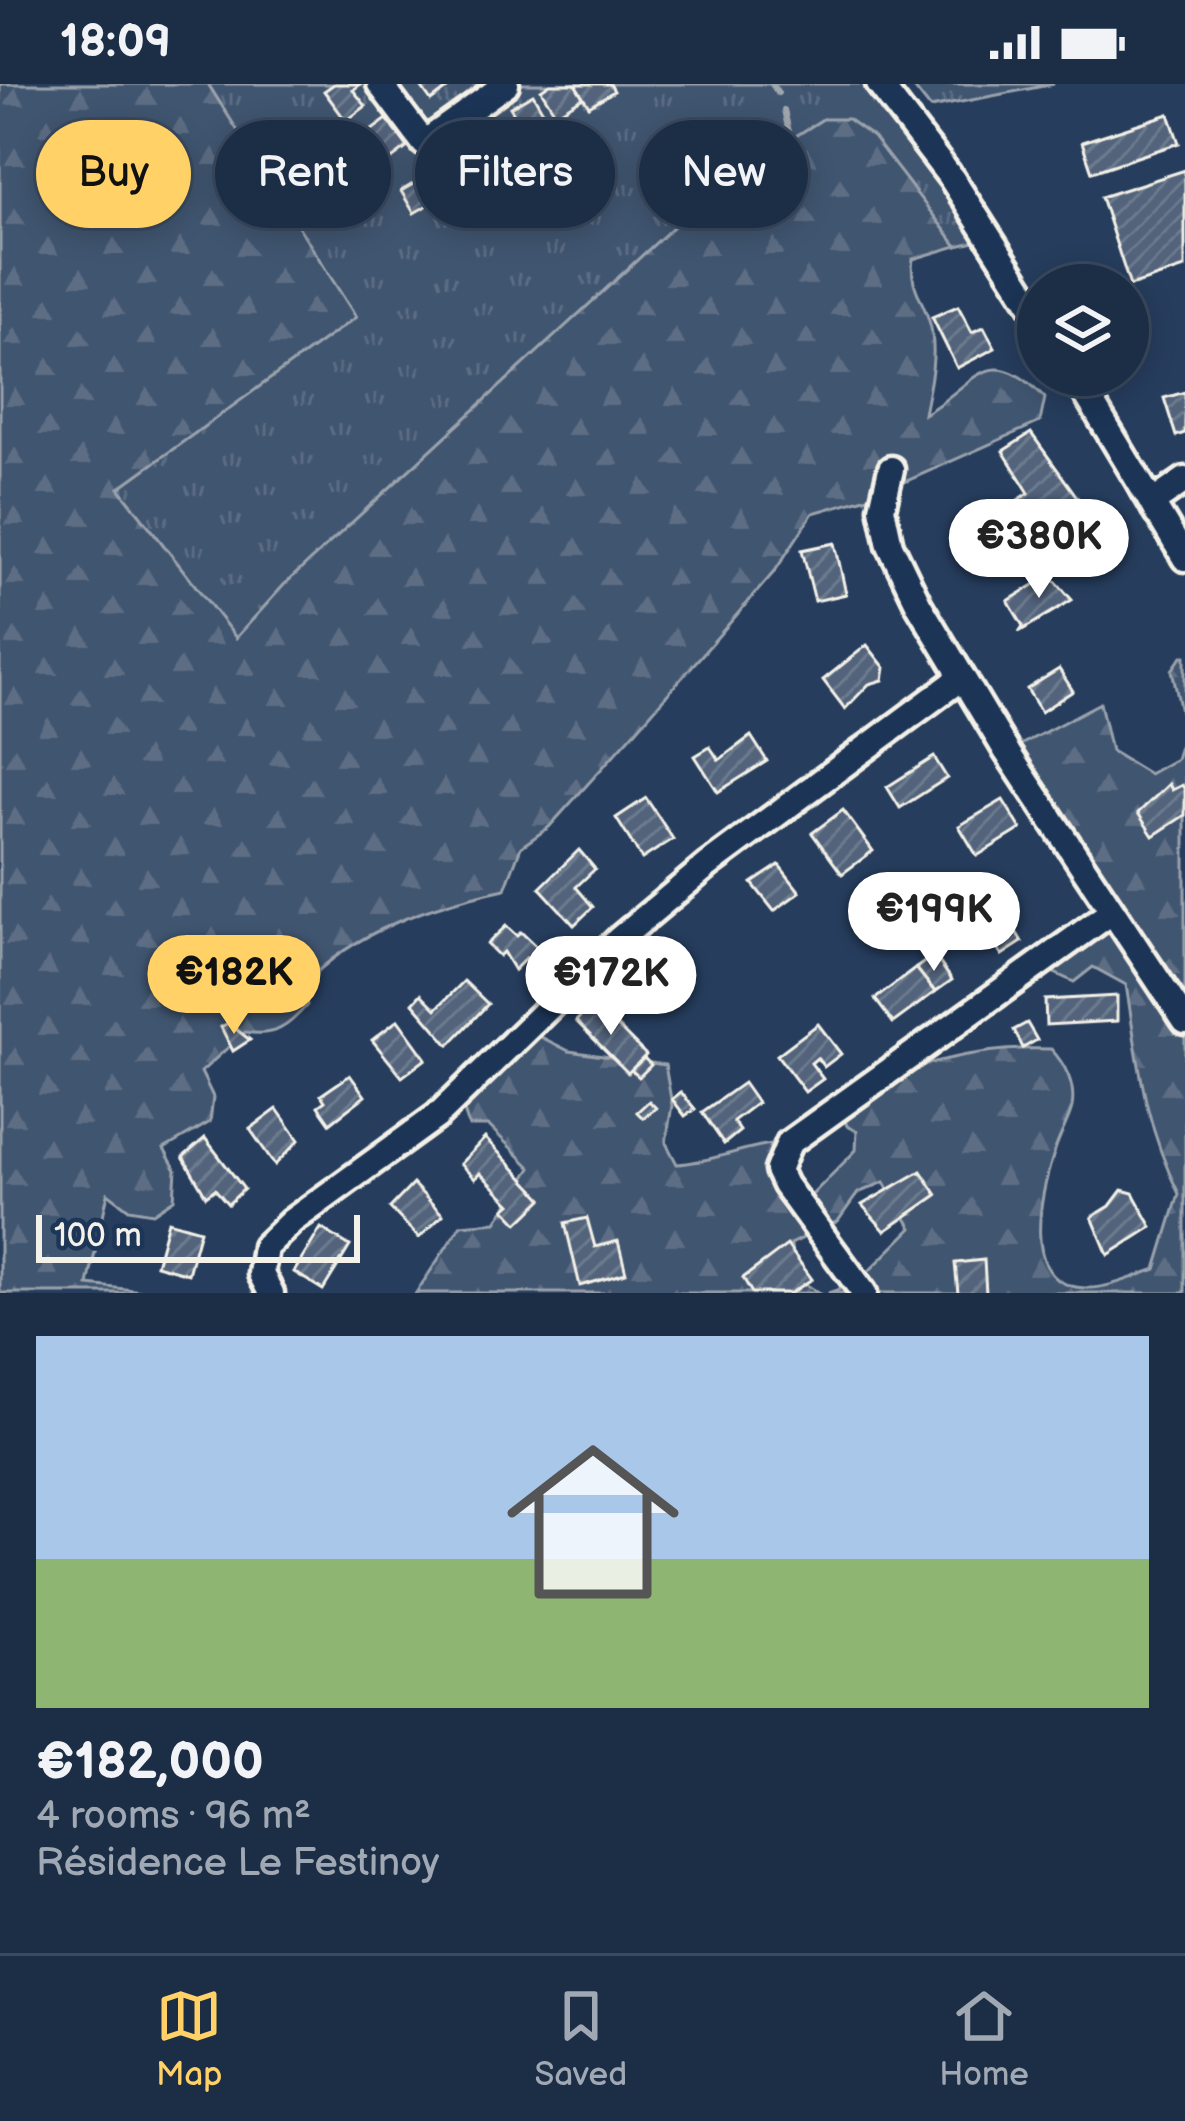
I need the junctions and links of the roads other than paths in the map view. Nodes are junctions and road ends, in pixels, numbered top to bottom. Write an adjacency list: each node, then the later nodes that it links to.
1 (380, 84): 2 (street)
2 (506, 84)
3 (878, 84): 4 (street)
4 (1017, 281)
5 (1088, 396): 8 (street)
6 (891, 469): 11 (street)
7 (1185, 480): 8 (street)
8 (1152, 503): 9 (street); 10 (street)
9 (1185, 557)
10 (1185, 574)
11 (961, 678): 12 (street); 14 (street)
12 (1110, 913): 13 (street); 15 (street)
13 (1185, 1021)
14 (271, 1293)
15 (864, 1293)

